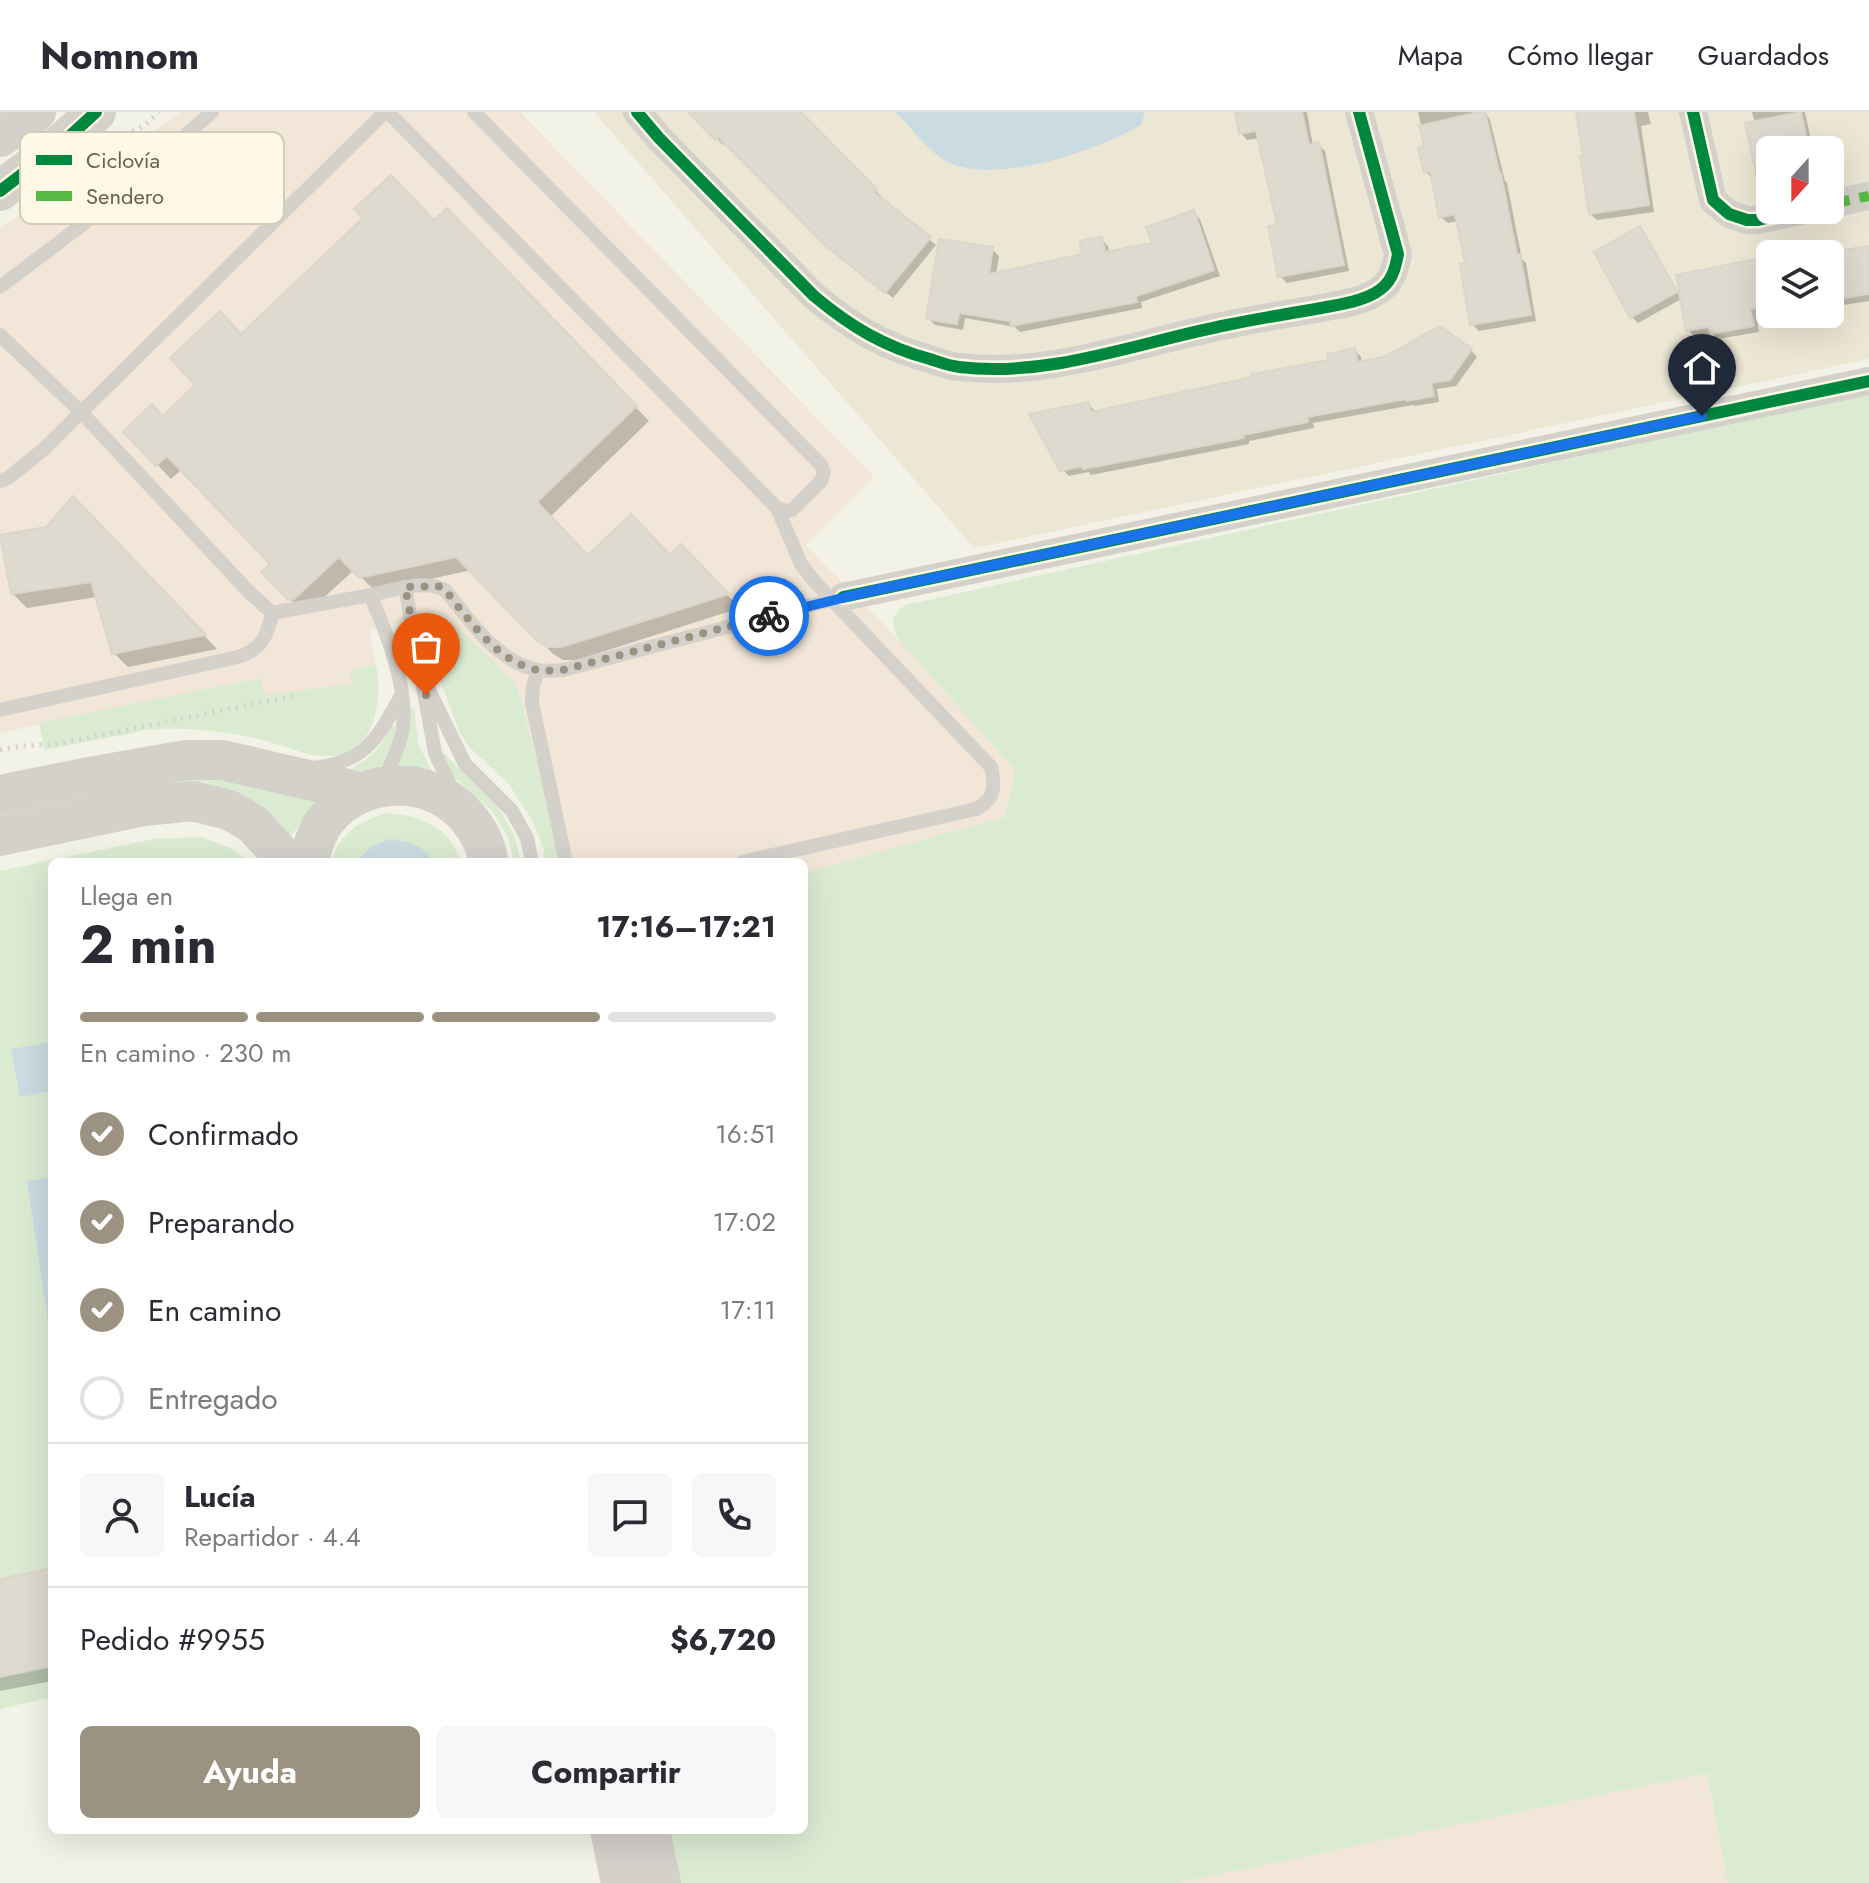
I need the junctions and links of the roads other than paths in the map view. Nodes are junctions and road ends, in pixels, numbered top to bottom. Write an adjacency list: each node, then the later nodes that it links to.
1 (36, 112): 11 (main road)
2 (96, 112): 9 (main road)
3 (212, 112): 10 (lane)
4 (386, 112): 16 (lane); 25 (lane)
5 (474, 112): 25 (lane)
6 (637, 112): 7 (street)
7 (1359, 112)
8 (1693, 112): 17 (street)
9 (74, 132)
10 (189, 132)
11 (0, 137)
12 (20, 176): 13 (main road)
13 (0, 191)
14 (1869, 196): 15 (street)
15 (1844, 201)
16 (284, 212)
17 (1756, 220)
18 (83, 224): 20 (lane)
19 (272, 224): 23 (lane)
20 (0, 287)
21 (0, 335): 23 (lane)
22 (1869, 381): 28 (street)
23 (81, 412): 24 (lane); 29 (lane)
24 (0, 481)
25 (777, 508): 28 (lane)
26 (405, 587): 27 (lane); 30 (lane); 31 (lane)
27 (370, 595): 29 (lane); 32 (lane)
28 (837, 598): 30 (lane); 44 (lane)
29 (272, 613): 33 (lane)
30 (538, 670): 43 (lane)
31 (422, 678): 37 (lane); 42 (lane)
32 (402, 693): 34 (lane); 35 (lane)
33 (0, 710)
34 (279, 772): 35 (main road); 36 (main road)
35 (370, 789): 37 (main road); 40 (main road)
36 (0, 795)
37 (460, 808): 41 (main road)
38 (0, 836): 39 (main road)
39 (284, 858)
40 (310, 858)
41 (488, 858)
42 (531, 858)
43 (565, 858)
44 (760, 858)
45 (611, 1834): 47 (main road)
46 (651, 1834): 48 (main road)
47 (621, 1883)
48 (661, 1883)

